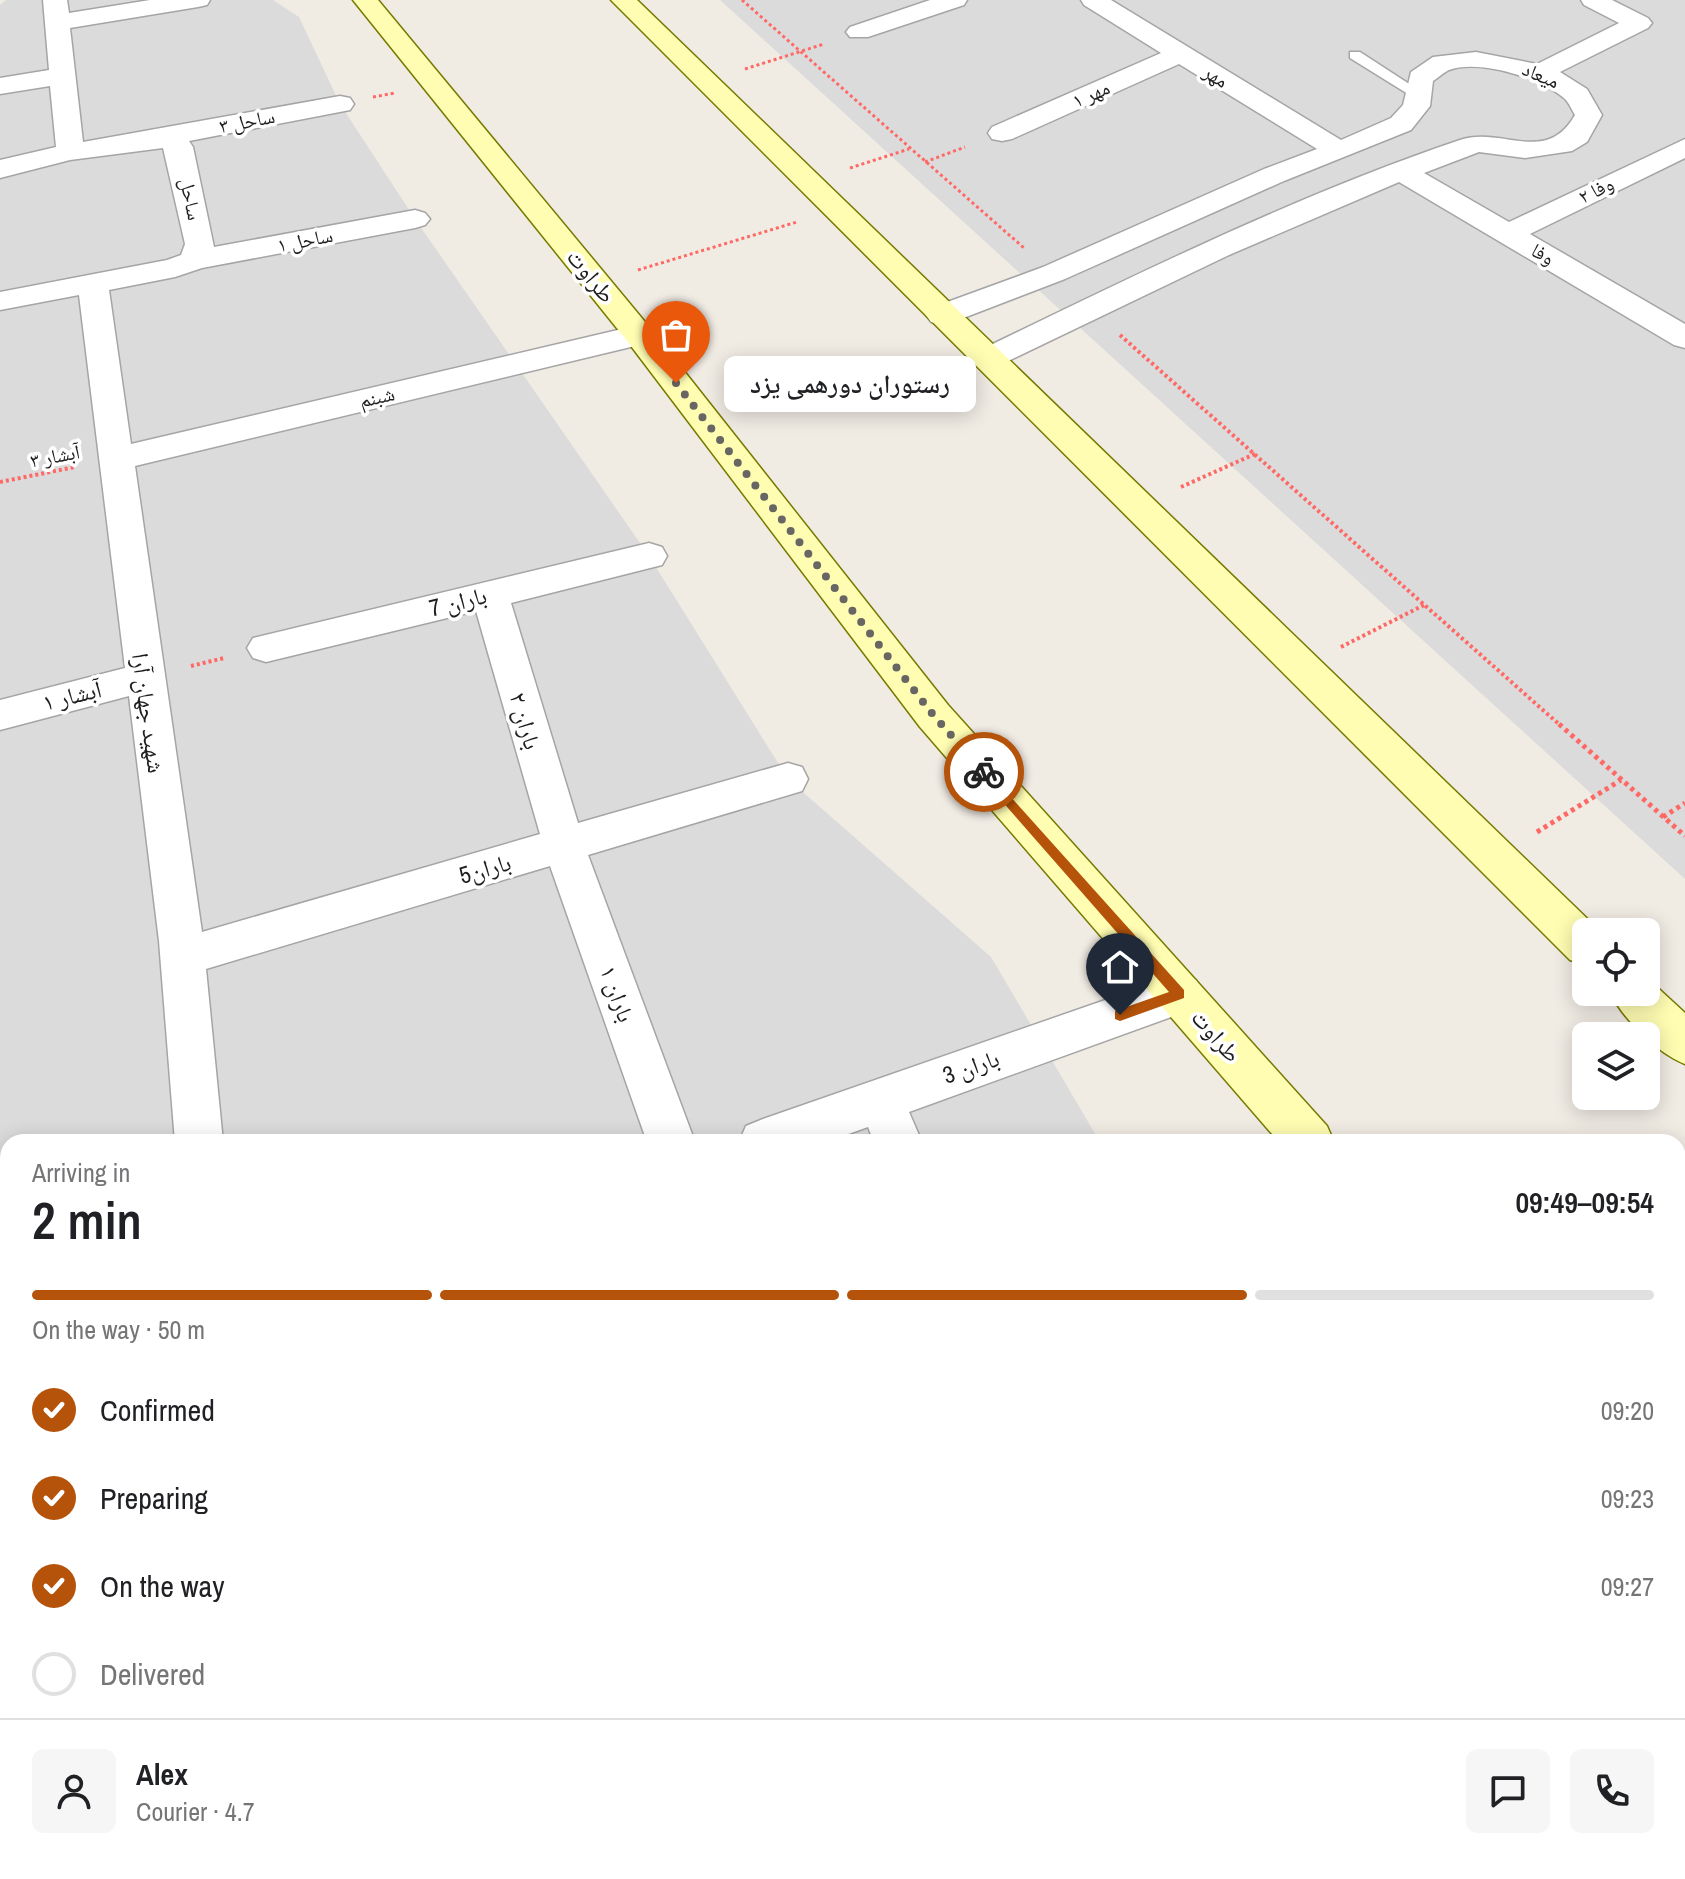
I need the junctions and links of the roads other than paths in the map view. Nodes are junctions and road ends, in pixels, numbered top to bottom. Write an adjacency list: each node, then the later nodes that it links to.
1 (198, 0): 7 (street)
2 (365, 0): 33 (main road, طراوت)
3 (623, 0): 32 (main road)
4 (955, 0): 8 (street)
5 (1093, 0): 9 (street, مهر)
6 (1593, 0): 11 (street)
7 (56, 11): 12 (street)
8 (859, 32)
9 (1181, 54): 16 (street, مهر ۱); 19 (street, مهر)
10 (1355, 55): 14 (lane)
11 (1541, 72): 14 (street, میعاد); 22 (street, میعاد)
12 (63, 76): 13 (street); 20 (street)
13 (0, 86)
14 (1413, 91): 19 (street, میعاد)
15 (340, 104): 17 (street, ساحل ۳)
16 (1002, 133)
17 (154, 139): 20 (street); 28 (street, ساحل)
18 (1685, 147): 26 (street, وفا ۲)
19 (1339, 151): 23 (street, میعاد)
20 (70, 152): 21 (street)
21 (0, 169)
22 (1401, 171): 24 (street, میعاد); 26 (street, وفا)
23 (1274, 175): 24 (street); 27 (street, میعاد)
24 (1323, 204): 30 (street, میعاد)
25 (415, 219): 28 (street, ساحل ۱)
26 (1508, 234): 34 (street, وفا)
27 (1098, 254): 30 (street); 32 (street, میعاد)
28 (194, 260): 29 (street)
29 (93, 284): 31 (street); 36 (street, شهید جهان آرا)
30 (1138, 287): 35 (street, میعاد)
31 (0, 301)
32 (942, 315): 35 (main road)
33 (639, 335): 36 (street, شبنم); 46 (main road, طراوت)
34 (1685, 338)
35 (989, 358): 44 (main road)
36 (115, 459): 40 (street, شهید جهان آرا)
37 (649, 556): 38 (street, باران 7)
38 (490, 594): 39 (street, باران 7); 43 (street, باران ۲)
39 (266, 648)
40 (143, 678): 41 (street, آبشار ۱); 45 (street, شهید جهان آرا)
41 (0, 715)
42 (788, 779): 43 (street, باران5)
43 (564, 846): 45 (street, باران5); 51 (street, باران ۱)
44 (1572, 932)
45 (182, 957): 50 (street, شهید جهان آرا)
46 (1180, 994): 49 (street, باران 3); 54 (main road, طراوت)
47 (1647, 1006): 48 (main road)
48 (1685, 1043)
49 (880, 1100): 52 (street, باران 3); 53 (street)
50 (198, 1134)
51 (668, 1134)
52 (785, 1134)
53 (895, 1134)
54 (1303, 1134)

